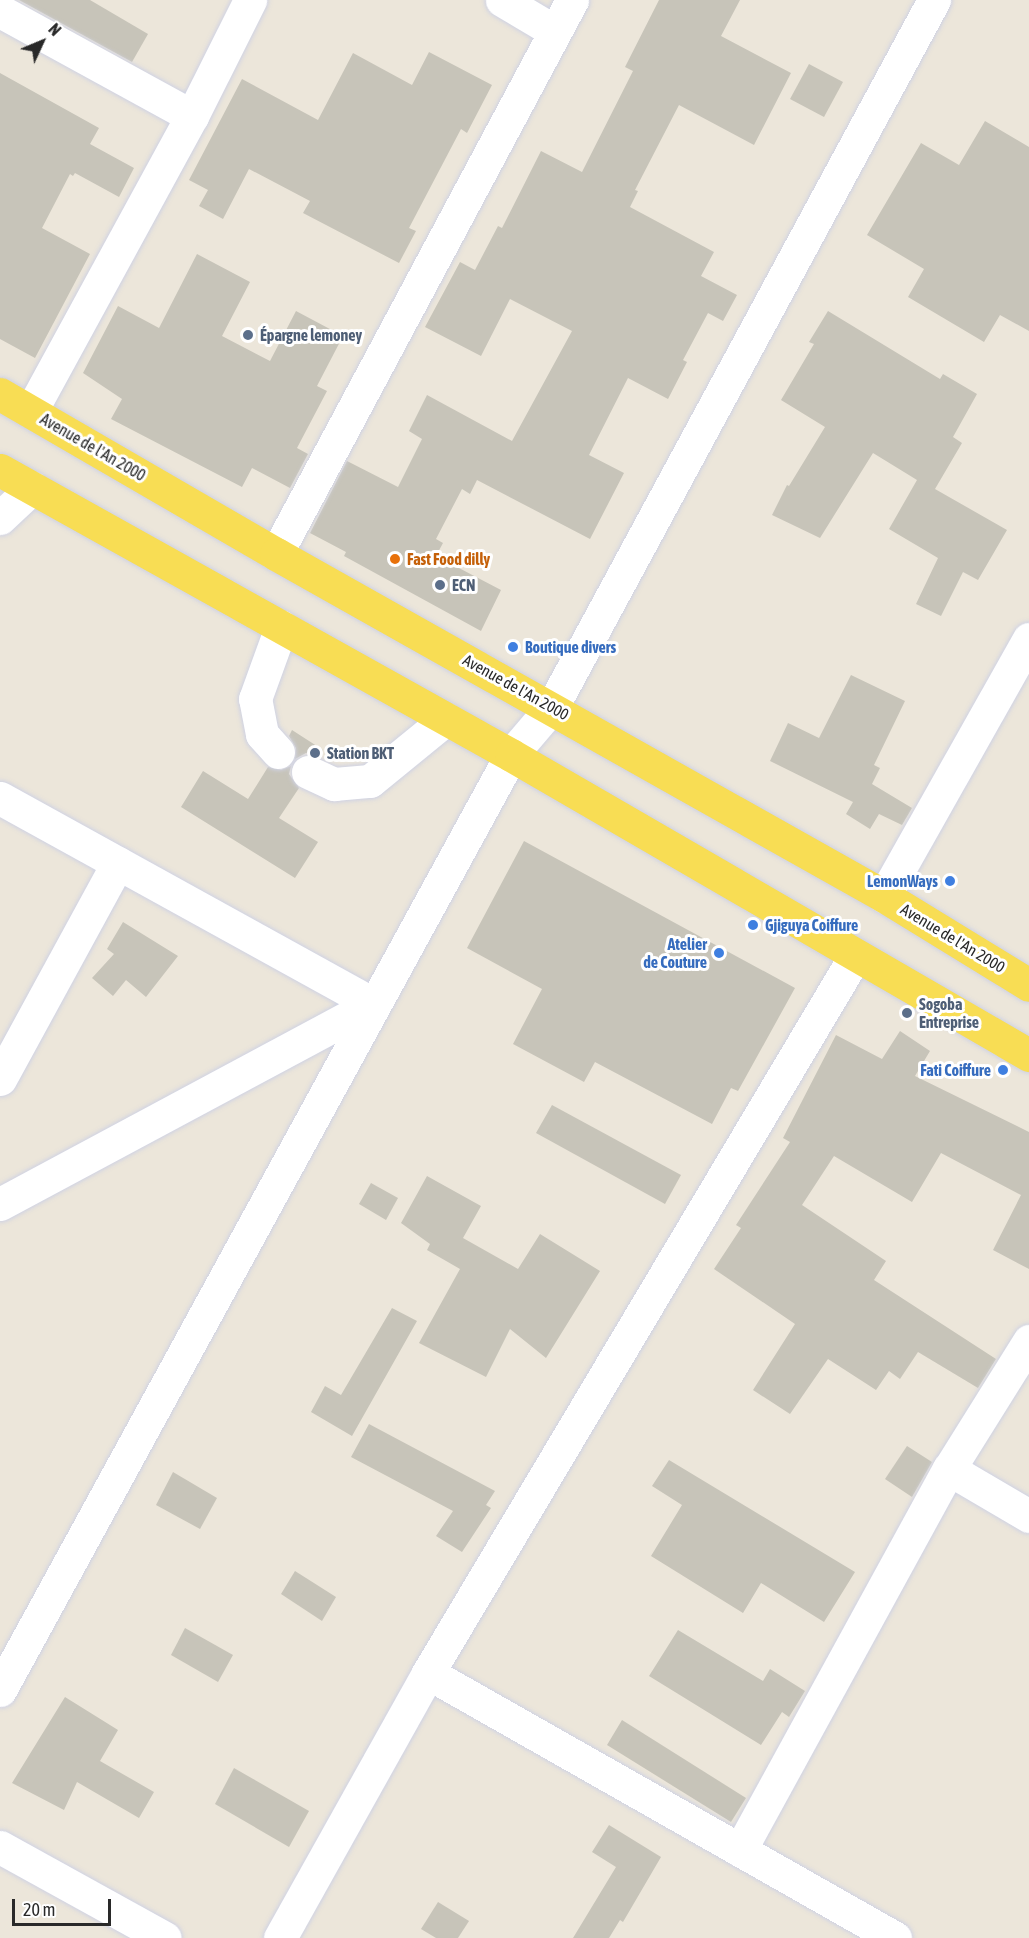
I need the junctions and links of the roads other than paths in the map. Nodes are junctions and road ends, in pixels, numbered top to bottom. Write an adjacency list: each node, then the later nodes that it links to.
1 (250, 0): 7 (street)
2 (502, 0): 6 (street)
3 (572, 0): 6 (street)
4 (934, 0): 16 (street)
5 (0, 11): 7 (street)
6 (554, 31): 13 (street)
7 (192, 116): 9 (street)
8 (0, 394): 9 (main road, Avenue de l'An 2000)
9 (31, 411): 13 (main road, Avenue de l'An 2000)
10 (0, 470): 11 (main road)
11 (32, 488): 12 (street); 14 (main road)
12 (0, 518)
13 (276, 554): 16 (main road, Avenue de l'An 2000)
14 (281, 627): 17 (main road); 18 (street)
15 (1029, 639): 23 (street)
16 (552, 707): 19 (street); 23 (main road, Avenue de l'An 2000)
17 (446, 719): 19 (main road); 20 (street)
18 (278, 752)
19 (511, 755): 24 (main road); 26 (street)
20 (308, 772)
21 (0, 798): 22 (street)
22 (118, 863): 26 (street); 28 (street)
23 (884, 896): 25 (main road, Avenue de l'An 2000)
24 (855, 956): 27 (main road); 33 (street)
25 (1029, 985)
26 (373, 1004): 29 (street); 34 (street)
27 (1029, 1055)
28 (0, 1079)
29 (0, 1204)
30 (1029, 1341): 31 (street)
31 (949, 1469): 32 (street); 36 (street)
32 (1029, 1516)
33 (428, 1673): 36 (street); 38 (street)
34 (0, 1690)
35 (0, 1847): 37 (street)
36 (740, 1850): 39 (street)
37 (165, 1938)
38 (280, 1938)
39 (895, 1938)

